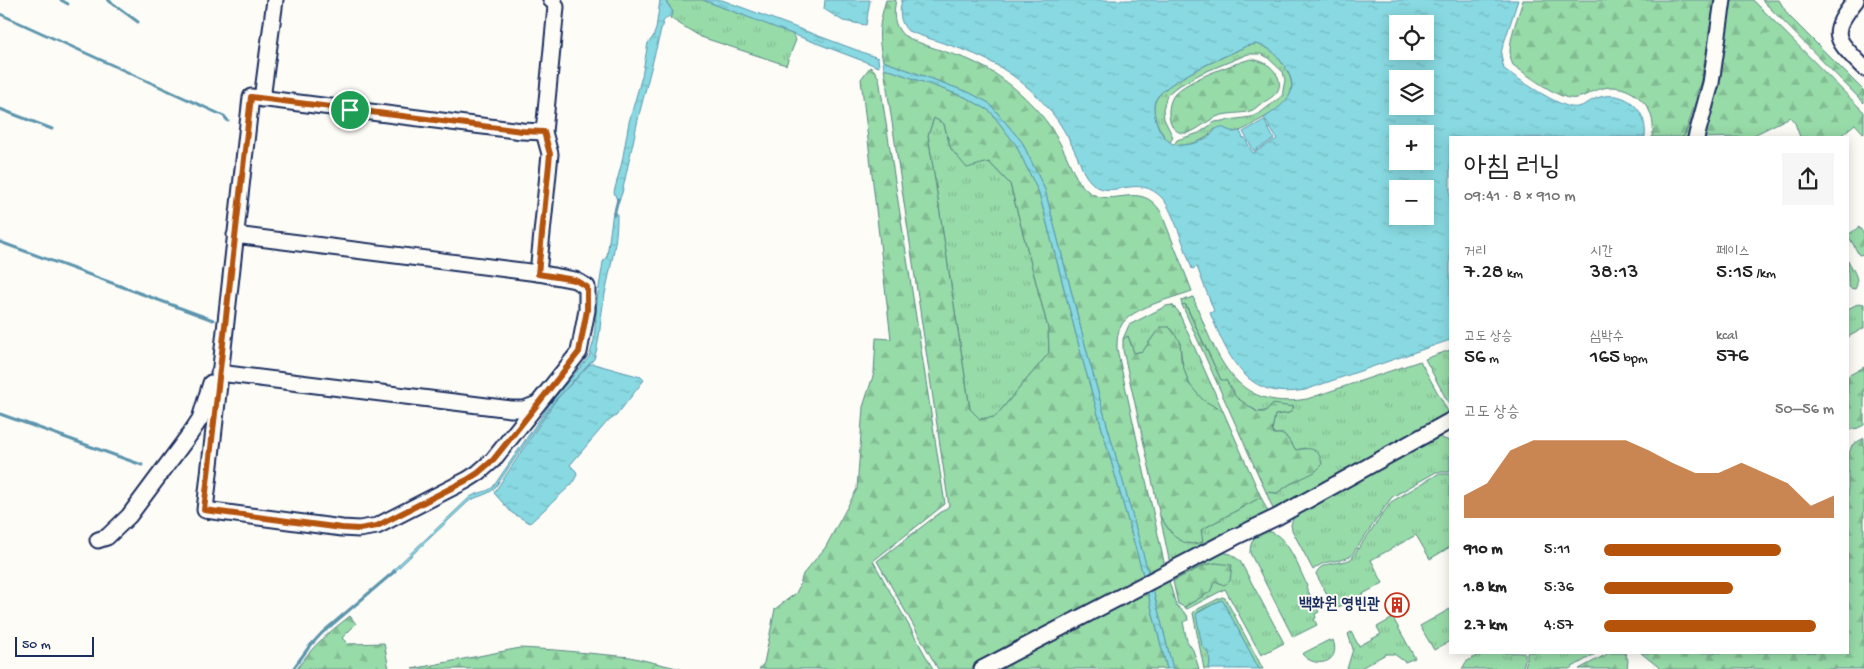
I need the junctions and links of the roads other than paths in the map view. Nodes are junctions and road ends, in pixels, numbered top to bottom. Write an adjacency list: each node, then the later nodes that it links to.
1 (275, 0): 6 (street)
2 (551, 0): 7 (street)
3 (1722, 0): 8 (street)
4 (1856, 0): 5 (street)
5 (1864, 68)
6 (262, 99): 7 (street); 9 (street)
7 (544, 132): 10 (street)
8 (1697, 136)
9 (236, 235): 10 (street); 11 (street)
10 (538, 274): 13 (street)
11 (222, 346): 12 (street); 15 (street)
12 (219, 373): 13 (street); 13 (street)
13 (537, 404)
14 (1449, 422): 16 (street)
15 (98, 540)
16 (982, 669)

